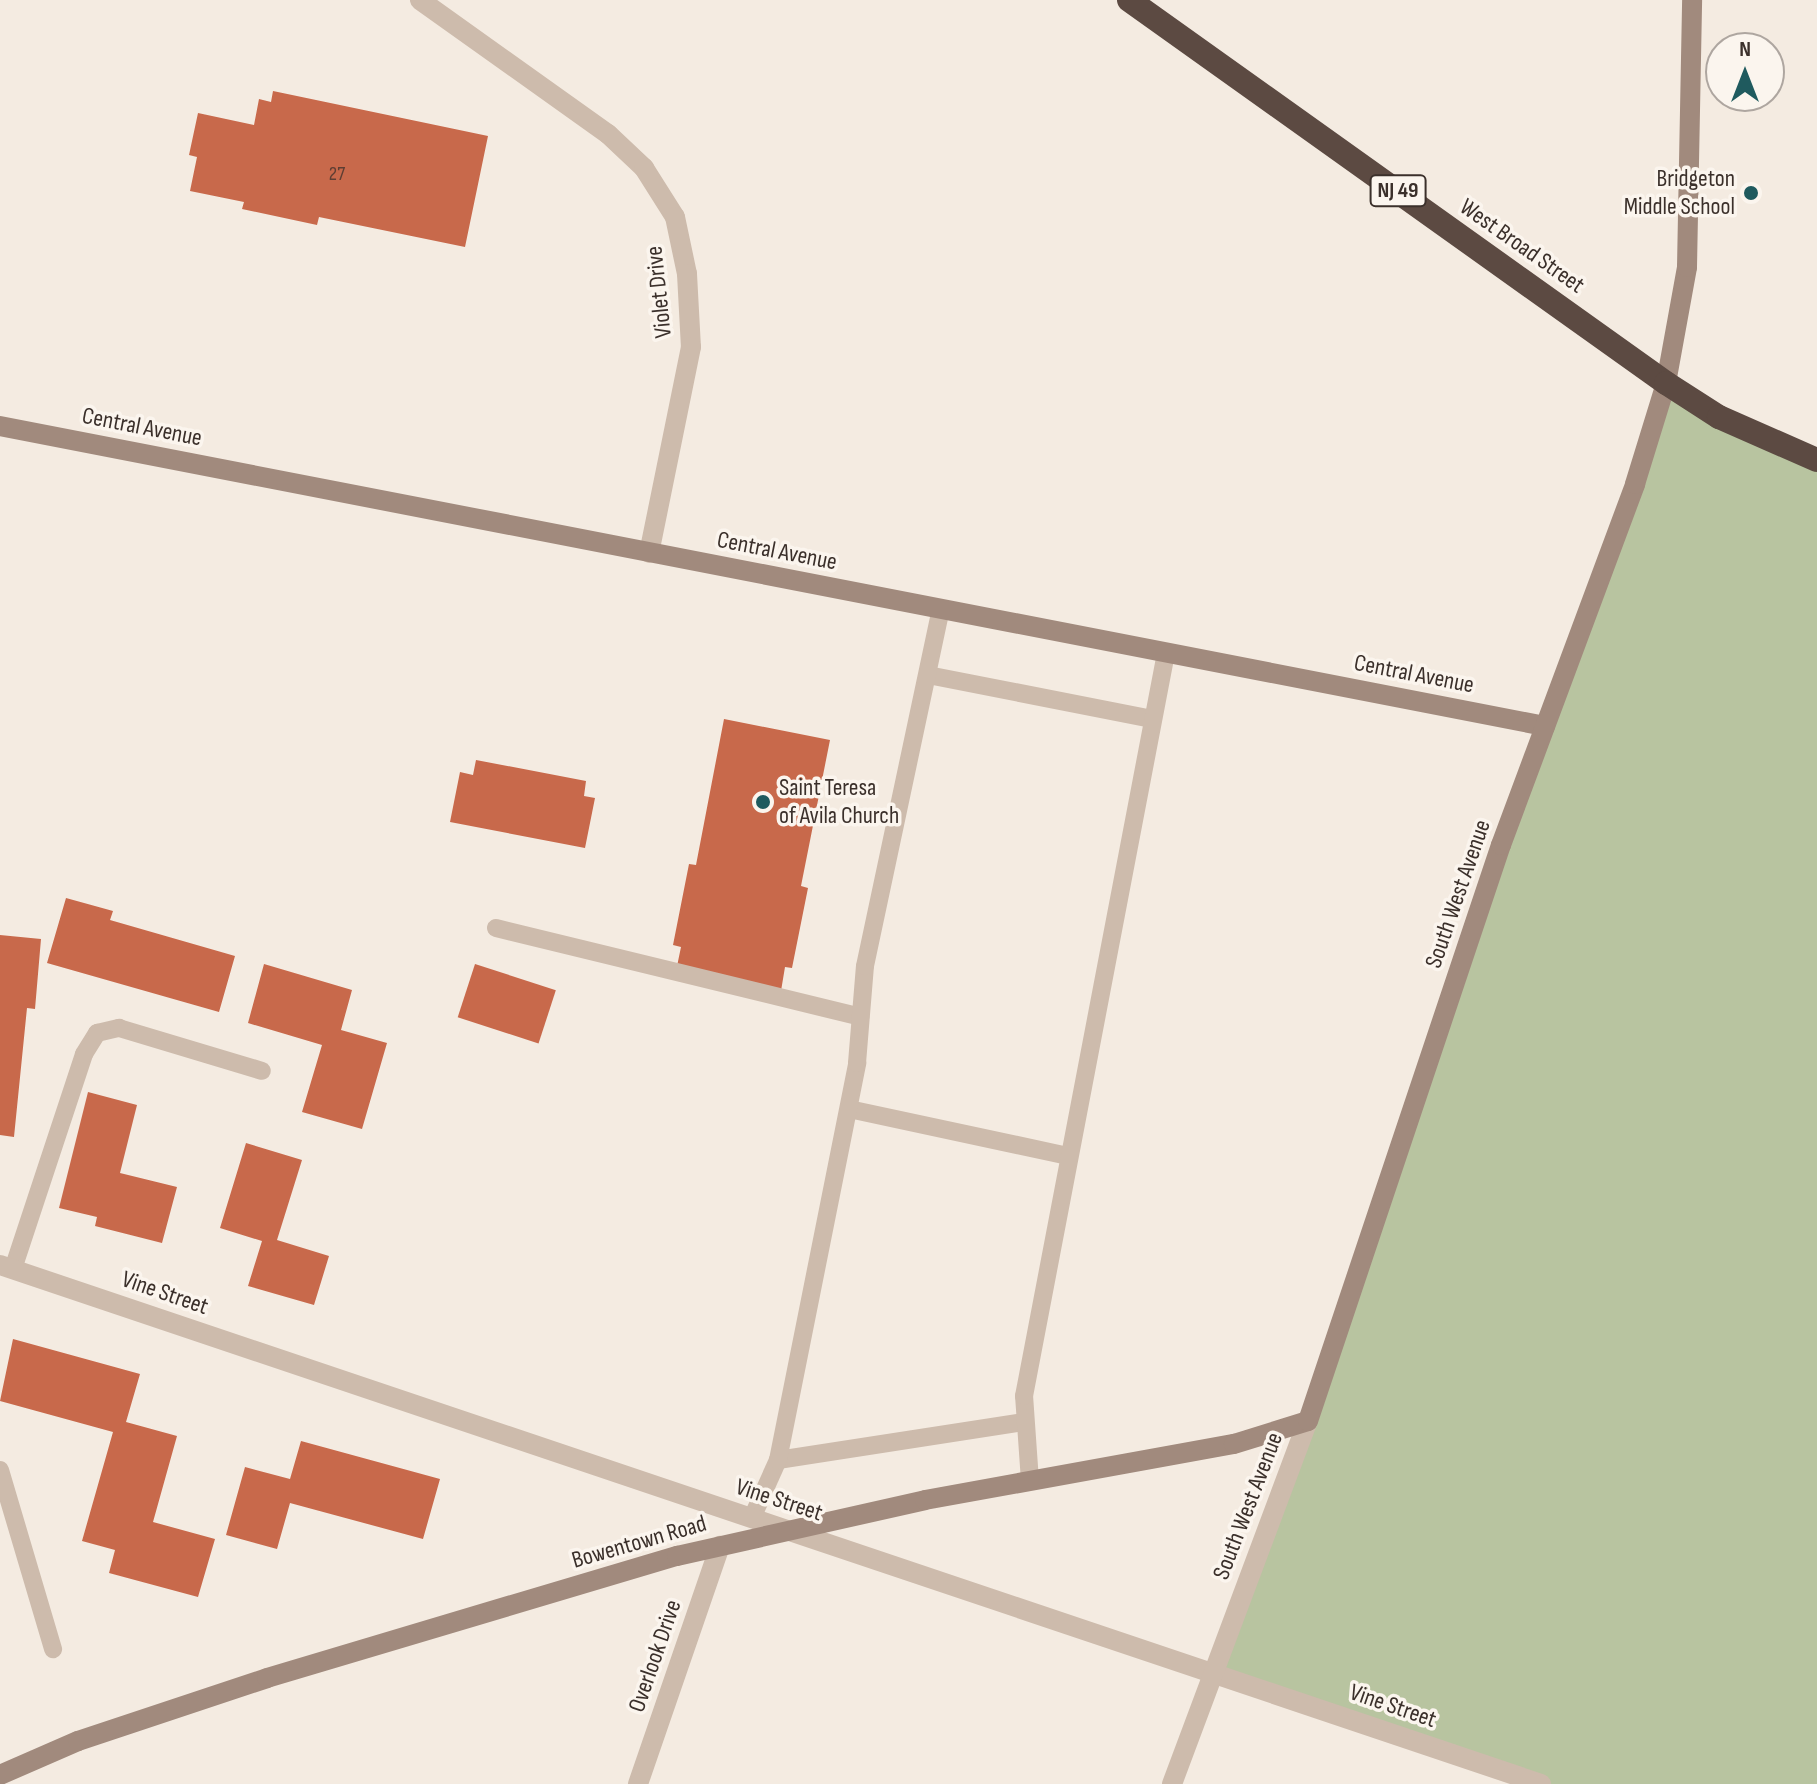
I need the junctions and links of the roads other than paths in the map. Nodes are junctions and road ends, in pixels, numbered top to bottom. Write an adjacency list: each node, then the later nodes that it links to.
1 (420, 0): 7 (street, Violet Drive)
2 (1129, 0): 4 (highway, West Broad Street / NJ 49)
3 (1692, 0): 4 (main road, South West Avenue)
4 (1666, 383): 6 (highway, West Broad Street / NJ 49); 12 (main road, South West Avenue)
5 (0, 426): 7 (main road, Central Avenue)
6 (1817, 460)
7 (649, 553): 8 (main road, Central Avenue)
8 (941, 609): 9 (main road, Central Avenue); 10 (lane)
9 (1166, 653): 11 (lane); 12 (main road, Central Avenue)
10 (928, 675): 11 (lane); 14 (lane)
11 (1153, 719): 17 (lane)
12 (1545, 726): 19 (main road, South West Avenue)
13 (496, 928): 14 (lane)
14 (860, 1017): 16 (lane)
15 (262, 1071): 18 (lane)
16 (849, 1109): 17 (lane); 21 (lane)
17 (1068, 1156): 20 (lane)
18 (7, 1267): 24 (street, Vine Street)
19 (1308, 1421): 23 (main road, Bowentown Road); 28 (street, South West Avenue)
20 (1024, 1422): 21 (lane); 23 (lane)
21 (778, 1460): 24 (lane)
22 (0, 1470): 27 (lane)
23 (1030, 1481): 25 (main road, Bowentown Road)
24 (752, 1518): 25 (street, Vine Street)
25 (787, 1530): 26 (main road, Bowentown Road); 28 (street, Vine Street)
26 (720, 1546): 29 (main road, Bowentown Road); 30 (street, Overlook Drive)
27 (53, 1649)
28 (1213, 1673): 31 (street, South West Avenue); 32 (street, Vine Street)
29 (0, 1775)
30 (638, 1784)
31 (1172, 1784)
32 (1541, 1784)

